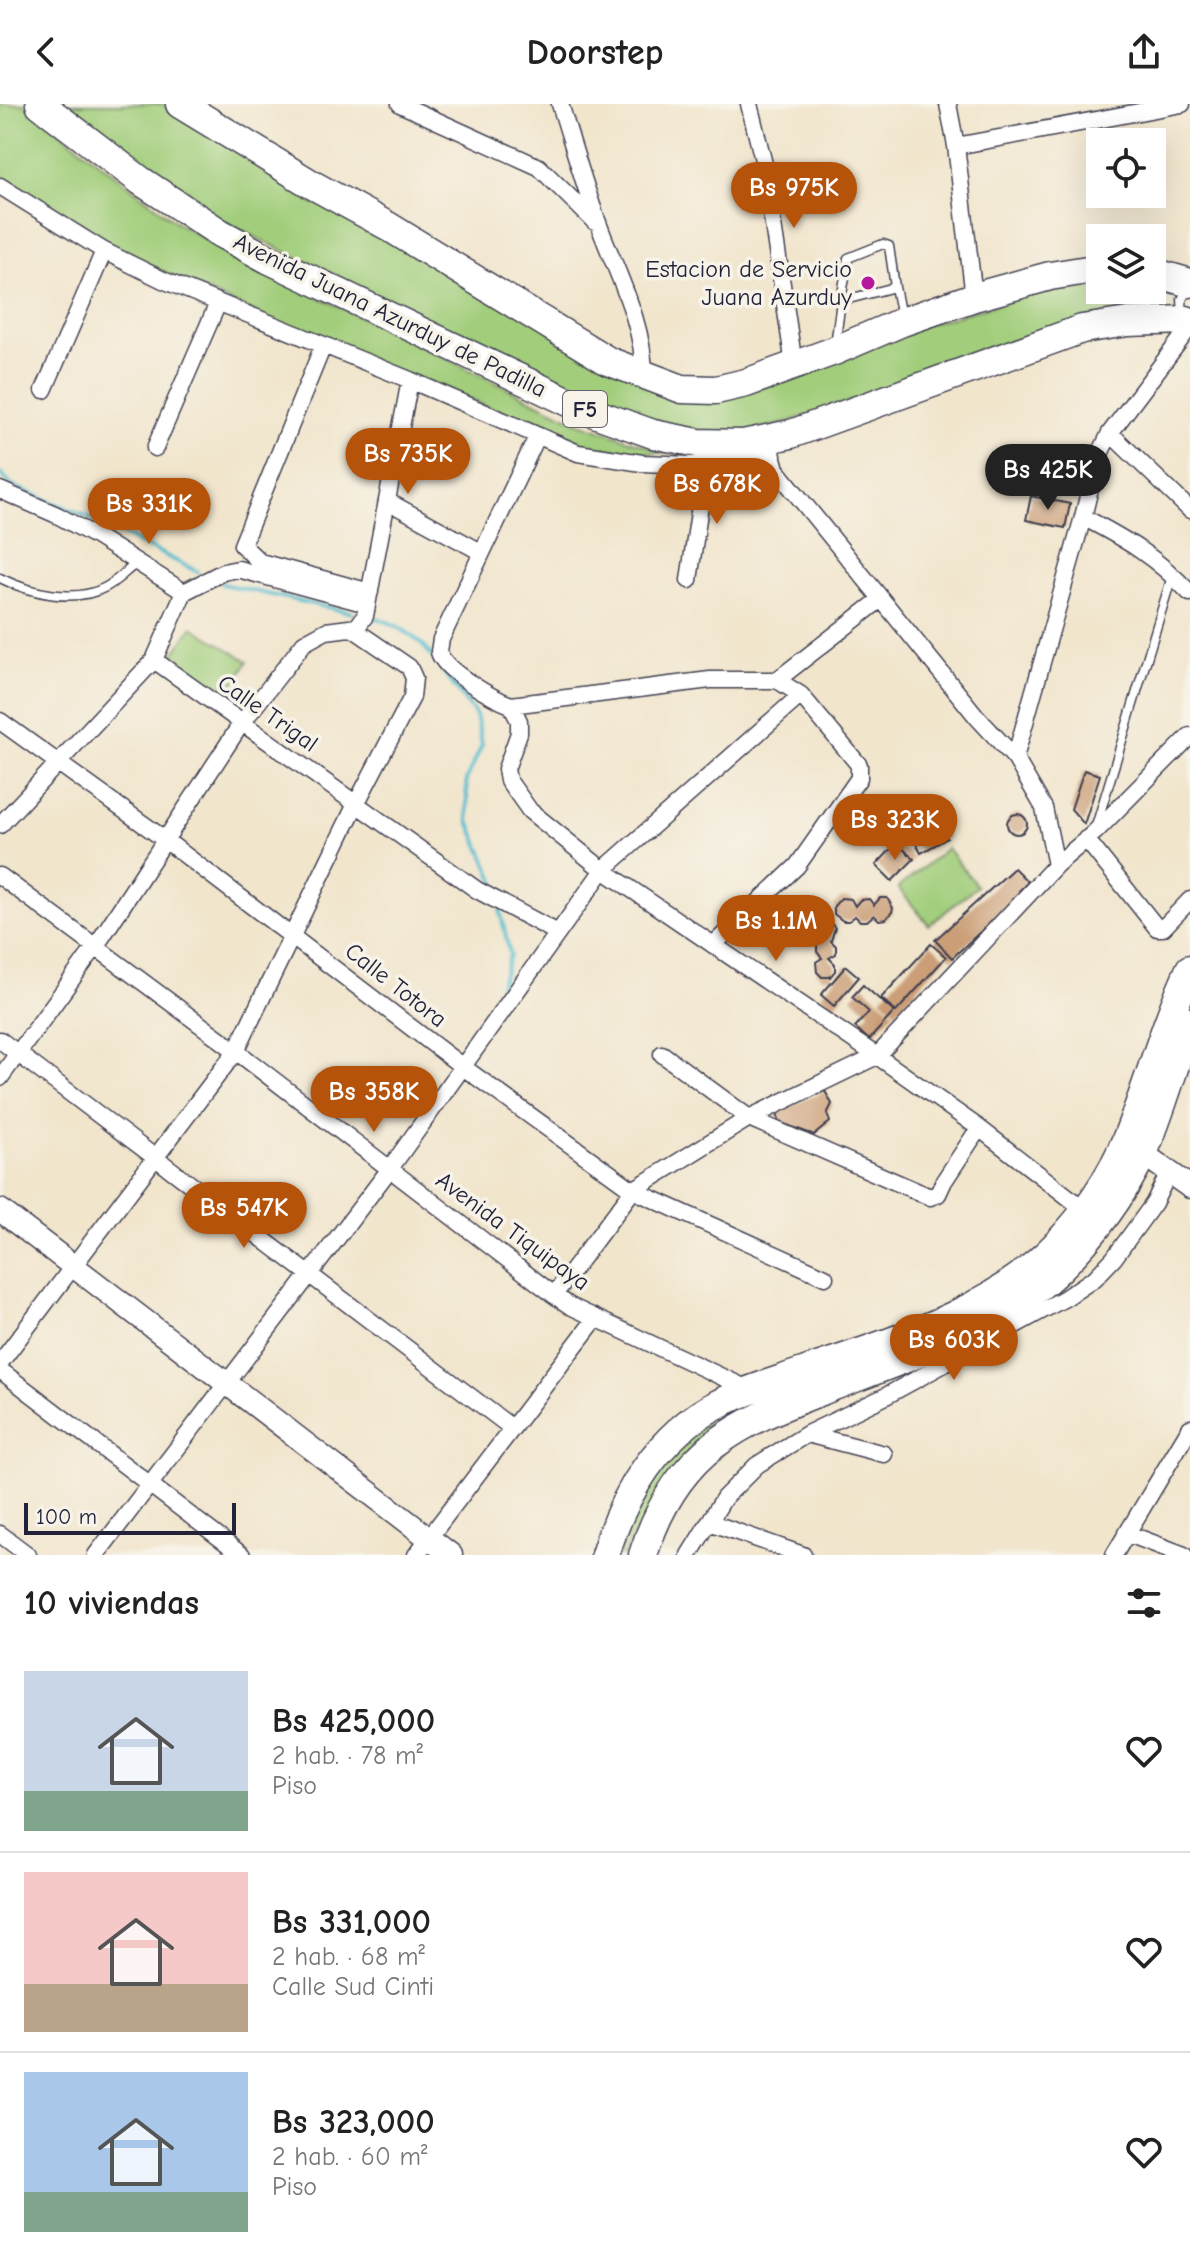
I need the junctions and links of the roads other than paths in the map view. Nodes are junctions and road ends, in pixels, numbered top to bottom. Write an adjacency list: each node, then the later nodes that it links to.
1 (40, 104): 29 (highway, Avenida Juana Azurduy de Padilla / F5)
2 (180, 104): 24 (highway, F5)
3 (400, 104): 10 (street)
4 (560, 104): 10 (street)
5 (749, 104): 23 (street)
6 (948, 104): 8 (street)
7 (1182, 104): 8 (street)
8 (956, 146): 16 (street)
9 (0, 186): 11 (street)
10 (599, 226): 24 (street)
11 (104, 251): 18 (street); 26 (street)
12 (1086, 270): 16 (highway, F5)
13 (1166, 277): 14 (highway)
14 (1190, 286): 20 (lane)
15 (895, 287): 17 (lane); 17 (lane); 19 (lane)
16 (974, 297): 19 (highway, F5)
17 (841, 301): 22 (lane)
18 (218, 303): 21 (street); 30 (street)
19 (902, 322): 22 (highway, F5)
20 (1189, 323): 27 (street); 29 (highway, Avenida Juana Azurduy de Padilla / F5)
21 (323, 346): 25 (street); 43 (street)
22 (834, 351): 23 (highway, F5)
23 (794, 365): 24 (highway, F5)
24 (644, 376)
25 (410, 380): 28 (street); 33 (street)
26 (44, 390)
27 (1110, 433): 34 (street); 35 (street)
28 (537, 437): 31 (street); 36 (street)
29 (771, 447): 31 (street); 44 (street)
30 (155, 448)
31 (706, 465): 40 (street)
32 (0, 490): 37 (street)
33 (387, 501): 36 (street); 43 (street)
34 (1190, 510)
35 (1083, 517): 38 (street); 53 (street)
36 (481, 552): 49 (street)
37 (137, 562): 39 (lane); 41 (street)
38 (1173, 575): 42 (street); 57 (lane)
39 (0, 578)
40 (689, 580)
41 (184, 592): 43 (street); 46 (street)
42 (1190, 593)
43 (369, 598): 45 (street)
44 (881, 599): 47 (street); 53 (street)
45 (352, 628): 51 (street); 55 (street)
46 (154, 660): 51 (street, Calle Trigal); 54 (street)
47 (777, 680): 48 (street); 49 (street)
48 (801, 695): 60 (street); 65 (street)
49 (511, 705): 60 (street)
50 (0, 721): 54 (street, Calle Totora)
51 (241, 724): 55 (street, Calle Trigal); 58 (street)
52 (1190, 736): 57 (street)
53 (1015, 758): 59 (street)
54 (57, 762): 56 (street); 58 (street, Calle Totora)
55 (356, 804): 63 (street, Calle Trigal); 64 (street)
56 (0, 825)
57 (1091, 835): 59 (street); 62 (street)
58 (164, 839): 64 (street, Calle Totora); 66 (street)
59 (1056, 865): 73 (street)
60 (603, 870): 63 (street); 65 (street)
61 (0, 876): 66 (street, Avenida Tiquipaya)
62 (1190, 900)
63 (558, 933): 74 (street)
64 (293, 935): 70 (street); 74 (street, Calle Totora)
65 (713, 945): 73 (street)
66 (96, 946): 70 (street, Avenida Tiquipaya); 71 (street)
67 (1190, 969): 68 (highway)
68 (1185, 1009): 78 (highway)
69 (0, 1040): 71 (street)
70 (236, 1051): 79 (street); 80 (street, Avenida Tiquipaya)
71 (19, 1054): 75 (street); 79 (street)
72 (662, 1054): 76 (street)
73 (877, 1056): 76 (street); 77 (street)
74 (463, 1067): 80 (street); 83 (street, Calle Totora)
75 (0, 1078)
76 (749, 1118): 77 (street); 83 (street)
77 (979, 1128): 85 (street)
78 (1134, 1148): 81 (street); 85 (highway); 103 (highway)
79 (156, 1158): 86 (street); 87 (street)
80 (389, 1170): 87 (street); 89 (street, Avenida Tiquipaya)
81 (1169, 1172): 82 (street); 97 (street)
82 (1190, 1187)
83 (633, 1190): 88 (street, Calle Totora); 89 (street)
84 (0, 1210): 86 (street)
85 (1085, 1210): 94 (highway)
86 (73, 1267): 91 (street); 93 (street)
87 (310, 1274): 93 (street); 95 (street)
88 (825, 1277)
89 (554, 1295): 90 (street, Avenida Tiquipaya)
90 (596, 1318): 94 (street, Avenida Tiquipaya); 95 (street)
91 (0, 1363)
92 (0, 1370): 99 (street)
93 (227, 1384): 99 (street); 104 (street)
94 (750, 1390): 109 (highway)
95 (512, 1428): 104 (street)
96 (1190, 1428): 101 (street)
97 (807, 1434): 98 (street); 100 (street)
98 (884, 1454)
99 (150, 1485): 106 (street); 107 (street)
100 (709, 1522): 111 (street); 112 (street)
101 (1126, 1533): 113 (street); 114 (street)
102 (0, 1534): 105 (street)
103 (648, 1542): 110 (highway)
104 (422, 1547): 108 (street)
105 (28, 1555)
106 (96, 1555)
107 (242, 1555)
108 (451, 1555)
109 (605, 1555)
110 (631, 1555)
111 (689, 1555)
112 (803, 1555)
113 (1114, 1555)
114 (1184, 1555)

